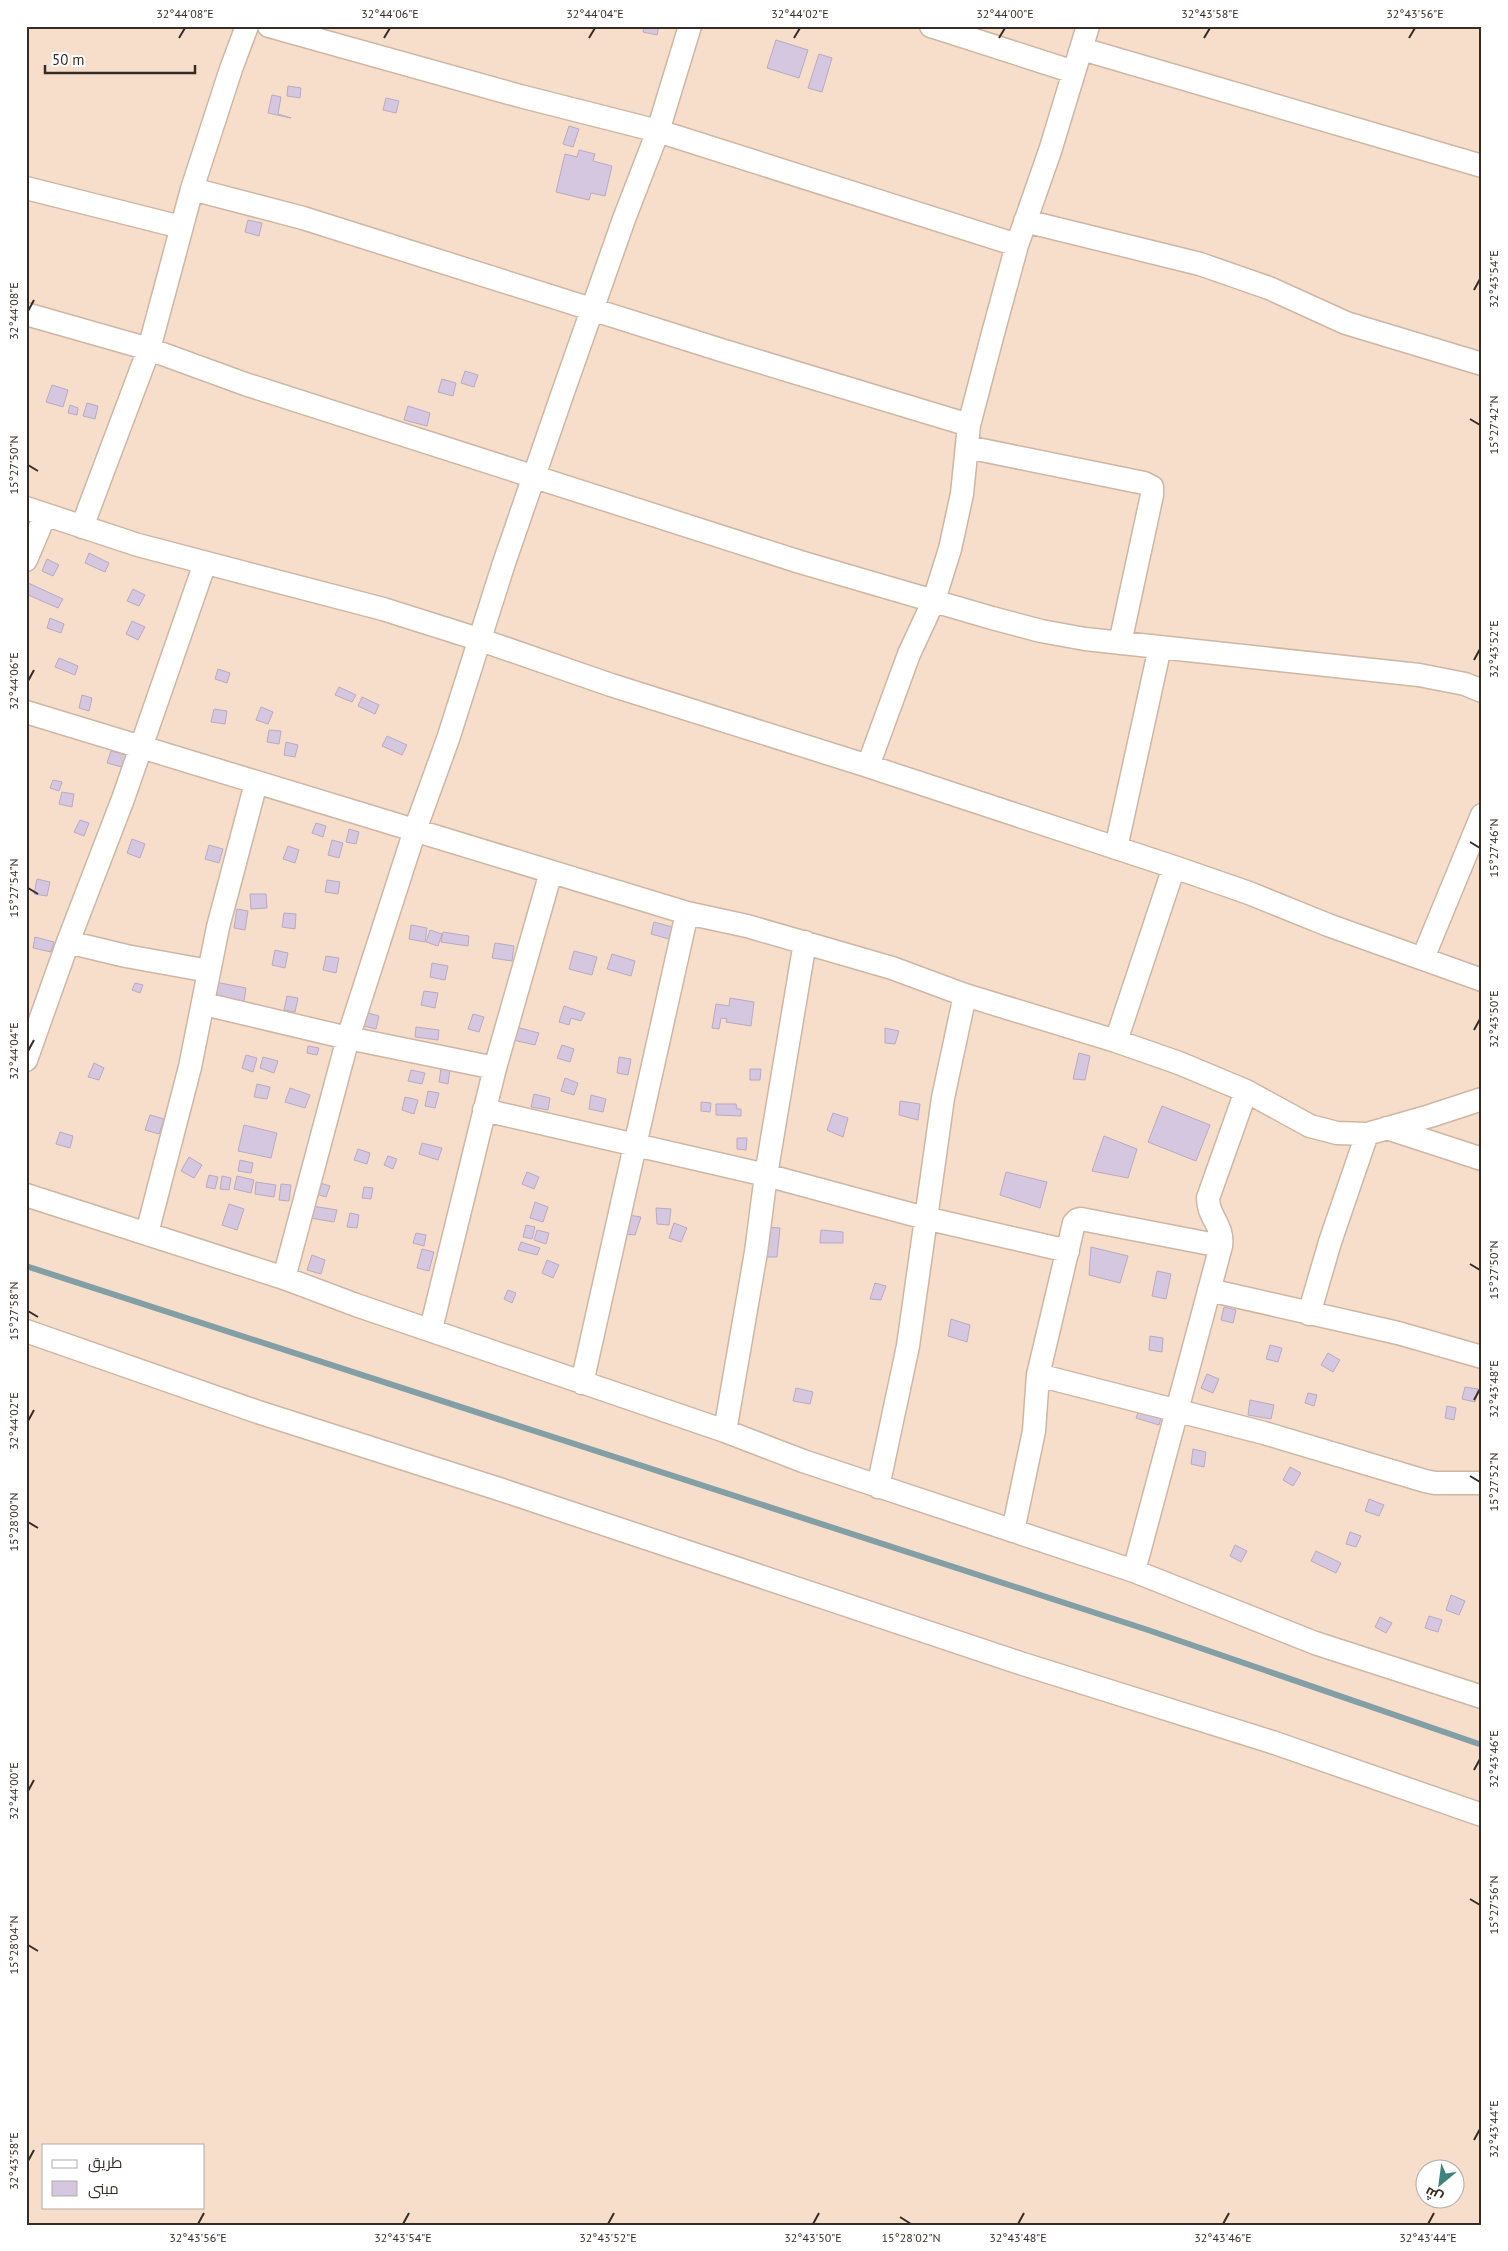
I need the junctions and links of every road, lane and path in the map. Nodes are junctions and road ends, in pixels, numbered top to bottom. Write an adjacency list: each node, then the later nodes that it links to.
1 (248, 26): 11 (street)
2 (269, 26): 8 (street)
3 (690, 26): 8 (street)
4 (931, 26): 7 (street)
5 (1088, 26): 6 (street)
6 (1082, 49): 7 (street); 9 (street)
7 (1074, 72): 12 (street)
8 (658, 131): 14 (street); 15 (street)
9 (1482, 166)
10 (26, 188): 13 (street)
11 (192, 189): 13 (street); 15 (street)
12 (1025, 221): 14 (street); 18 (street)
13 (181, 227): 17 (street)
14 (1017, 245): 19 (street)
15 (593, 309): 19 (street); 20 (street)
16 (26, 314): 17 (street)
17 (149, 349): 20 (street); 22 (street)
18 (1482, 364)
19 (968, 436): 25 (street); 27 (street)
20 (535, 476): 25 (street); 26 (street)
21 (35, 511): 22 (street); 23 (street)
22 (82, 527): 24 (street)
23 (26, 560)
24 (205, 563): 26 (street); 31 (street)
25 (934, 600): 27 (street); 32 (street)
26 (481, 640): 32 (street); 35 (street)
27 (1120, 643): 28 (street)
28 (1160, 647): 29 (street); 36 (street)
29 (1482, 691)
30 (26, 712): 31 (street)
31 (141, 747): 33 (street); 40 (street)
32 (868, 766): 36 (street)
33 (256, 783): 35 (street); 43 (street)
34 (1482, 815): 42 (street)
35 (415, 830): 38 (street); 47 (street)
36 (1116, 848): 37 (street)
37 (1174, 867): 42 (street); 48 (street)
38 (551, 872): 39 (street); 50 (street)
39 (686, 913): 41 (street); 55 (street)
40 (68, 942): 43 (street); 49 (street)
41 (805, 942): 45 (street); 57 (street)
42 (1423, 958): 44 (street)
43 (209, 971): 46 (street)
44 (1482, 980)
45 (965, 995): 48 (street); 59 (street)
46 (204, 1004): 47 (street); 60 (street)
47 (348, 1038): 50 (street); 63 (street)
48 (1116, 1040): 51 (street)
49 (26, 1060)
50 (495, 1068): 53 (street)
51 (1246, 1091): 54 (street); 61 (street)
52 (1482, 1099): 54 (street)
53 (484, 1110): 55 (street); 66 (street)
54 (1377, 1131): 56 (street); 65 (street)
55 (634, 1144): 57 (street); 70 (street)
56 (1482, 1159)
57 (766, 1175): 59 (street); 72 (street)
58 (26, 1195): 60 (street)
59 (925, 1218): 62 (street); 74 (street)
60 (147, 1233): 63 (street)
61 (1221, 1246): 62 (street); 64 (street)
62 (1068, 1251): 69 (street)
63 (284, 1278): 66 (street)
64 (1209, 1290): 65 (street); 71 (street)
65 (1309, 1314): 68 (street)
66 (431, 1329): 70 (street)
67 (26, 1331): 78 (street)
68 (1482, 1357)
69 (1038, 1375): 71 (street); 75 (street)
70 (582, 1383): 72 (street)
71 (1178, 1410): 73 (street); 76 (street)
72 (725, 1431): 74 (street)
73 (1482, 1483)
74 (878, 1487): 75 (street)
75 (1013, 1531): 76 (street)
76 (1134, 1571): 77 (street)
77 (1481, 1696)
78 (1482, 1815)

